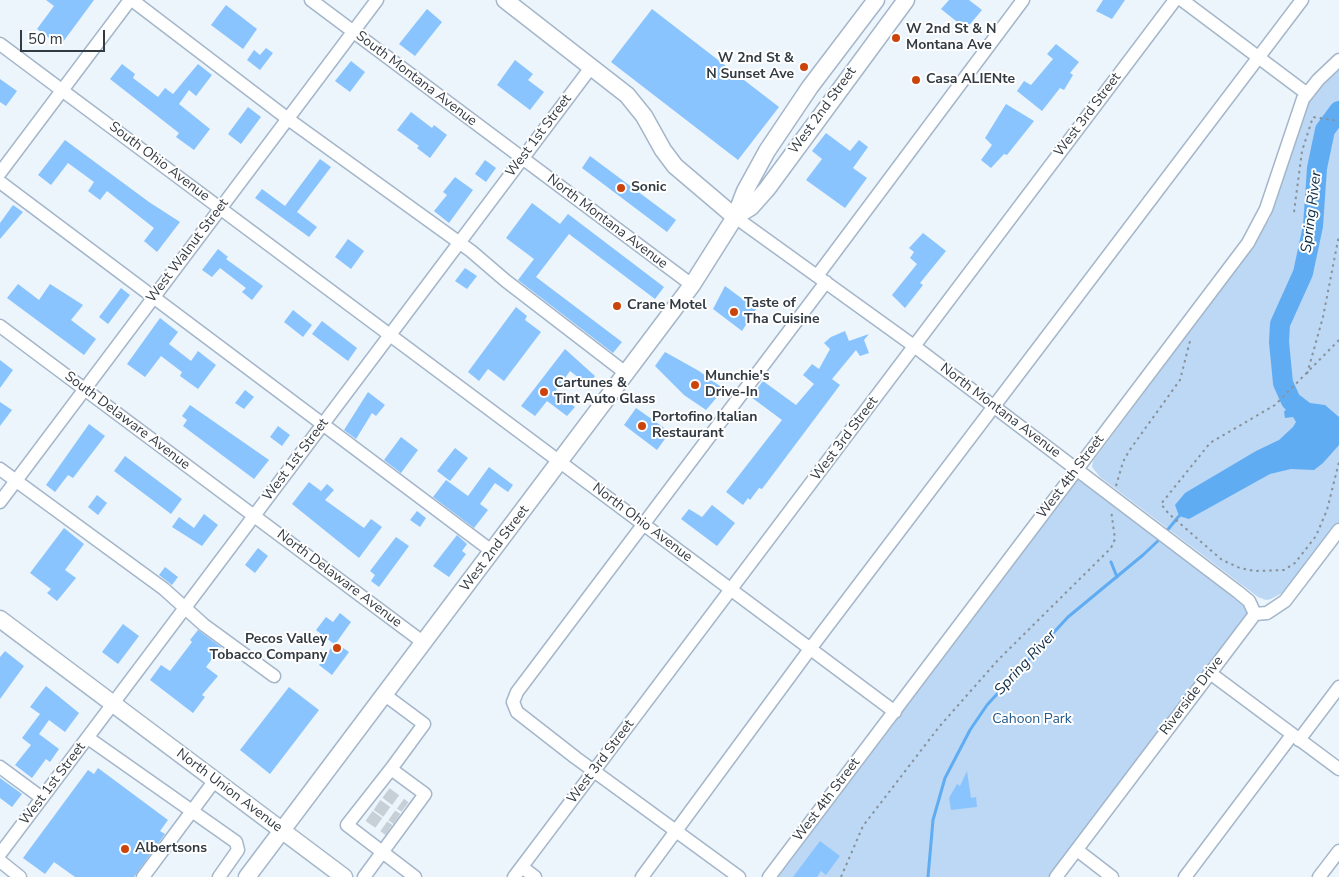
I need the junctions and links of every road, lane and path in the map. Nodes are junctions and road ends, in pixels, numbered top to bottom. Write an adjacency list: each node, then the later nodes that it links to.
1 (131, 0): 16 (street); 18 (street)
2 (311, 0): 11 (street, South Montana Avenue)
3 (377, 0): 11 (street, West Walnut Street)
4 (505, 0): 15 (main road)
5 (876, 0): 25 (main road, West 2nd Street)
6 (906, 0): 25 (main road, West 2nd Street)
7 (1023, 0): 28 (street)
8 (1175, 0): 34 (street, West 3rd Street)
9 (1182, 0): 13 (street)
10 (1302, 0): 13 (street)
11 (353, 32): 18 (street, West Walnut Street); 20 (street, South Montana Avenue)
12 (0, 44): 16 (street, South Ohio Avenue)
13 (1259, 57): 17 (street); 38 (street)
14 (1339, 60): 17 (street, West 4th Street)
15 (592, 66): 20 (street, West 1st Street); 25 (main road)
16 (62, 90): 21 (street); 23 (street, South Ohio Avenue)
17 (1306, 93): 43 (street, West 4th Street)
18 (288, 119): 23 (street, West Walnut Street); 27 (street)
19 (1339, 120): 24 (path)
20 (522, 158): 27 (street, West 1st Street); 29 (street, North Montana Avenue)
21 (0, 173)
22 (0, 182): 30 (street)
23 (221, 208): 30 (street, West Walnut Street); 32 (street, South Ohio Avenue)
24 (1294, 212)
25 (735, 217): 28 (street, North Montana Avenue); 29 (main road, West 2nd Street)
26 (1339, 235): 36 (path)
27 (459, 242): 32 (street, West 1st Street); 35 (street)
28 (822, 279): 34 (street, North Montana Avenue); 48 (street)
29 (692, 285): 35 (main road, West 2nd Street)
30 (154, 298): 37 (street, West Walnut Street); 39 (street)
31 (0, 326): 37 (street, South Delaware Avenue)
32 (389, 335): 39 (street, West 1st Street); 40 (street, North Ohio Avenue)
33 (1339, 340): 36 (path)
34 (914, 346): 38 (street, North Montana Avenue); 51 (street, West 3rd Street)
35 (627, 374): 40 (main road, West 2nd Street)
36 (1306, 374): 41 (path)
37 (85, 389): 44 (street, West Walnut Street); 47 (street, South Delaware Avenue)
38 (995, 408): 43 (street, North Montana Avenue); 56 (street)
39 (322, 425): 47 (street, West 1st Street); 50 (street)
40 (561, 462): 48 (street, North Ohio Avenue); 50 (main road, West 2nd Street)
41 (1339, 462)
42 (0, 469): 44 (street)
43 (1077, 469): 45 (street, North Montana Avenue); 62 (street, West 4th Street)
44 (16, 481): 46 (street, West Walnut Street); 52 (street)
45 (1114, 497): 53 (street, North Montana Avenue); 91 (path)
46 (0, 502)
47 (254, 516): 52 (street, West 1st Street); 55 (street, North Delaware Avenue)
48 (643, 524): 51 (street, North Ohio Avenue); 68 (street)
49 (1339, 530): 53 (street)
50 (493, 552): 55 (main road, West 2nd Street)
51 (732, 590): 56 (street, North Ohio Avenue); 68 (street, West 3rd Street)
52 (186, 607): 58 (street); 61 (street, West 1st Street)
53 (1255, 614): 57 (street, Riverside Drive)
54 (0, 620): 61 (main road, North Union Avenue)
55 (424, 644): 60 (main road, West 2nd Street)
56 (810, 649): 62 (street, North Ohio Avenue); 73 (street)
57 (1210, 673): 63 (street); 74 (street, Riverside Drive)
58 (274, 676)
59 (1339, 687): 63 (street)
60 (385, 695): 66 (street); 72 (main road, West 2nd Street)
61 (113, 704): 64 (street, West 1st Street); 69 (main road, North Union Avenue)
62 (894, 712): 90 (street, West 4th Street)
63 (1296, 737): 67 (street); 94 (street)
64 (88, 738): 70 (street, West 1st Street); 71 (street)
65 (0, 767): 70 (street)
66 (391, 769): 76 (street); 76 (street)
67 (1339, 769)
68 (595, 771): 73 (street); 79 (street, West 3rd Street)
69 (215, 780): 71 (street); 72 (main road, North Union Avenue)
70 (42, 798): 77 (street, West 1st Street)
71 (192, 811): 81 (street); 82 (street)
72 (282, 831): 83 (main road, West 2nd Street); 84 (main road, North Union Avenue)
73 (677, 831): 88 (street); 89 (street)
74 (1076, 850): 92 (street, Riverside Drive); 93 (street)
75 (1339, 850): 95 (street)
76 (382, 852): 85 (street); 86 (street)
77 (0, 854)
78 (0, 861): 80 (street)
79 (518, 872): 87 (street)
80 (20, 877)
81 (143, 877)
82 (219, 877)
83 (247, 877)
84 (344, 877)
85 (364, 877)
86 (414, 877)
87 (535, 877)
88 (642, 877)
89 (739, 877)
90 (769, 877)
91 (841, 877)
92 (1056, 877)
93 (1112, 877)
94 (1185, 877)
95 (1319, 877)

